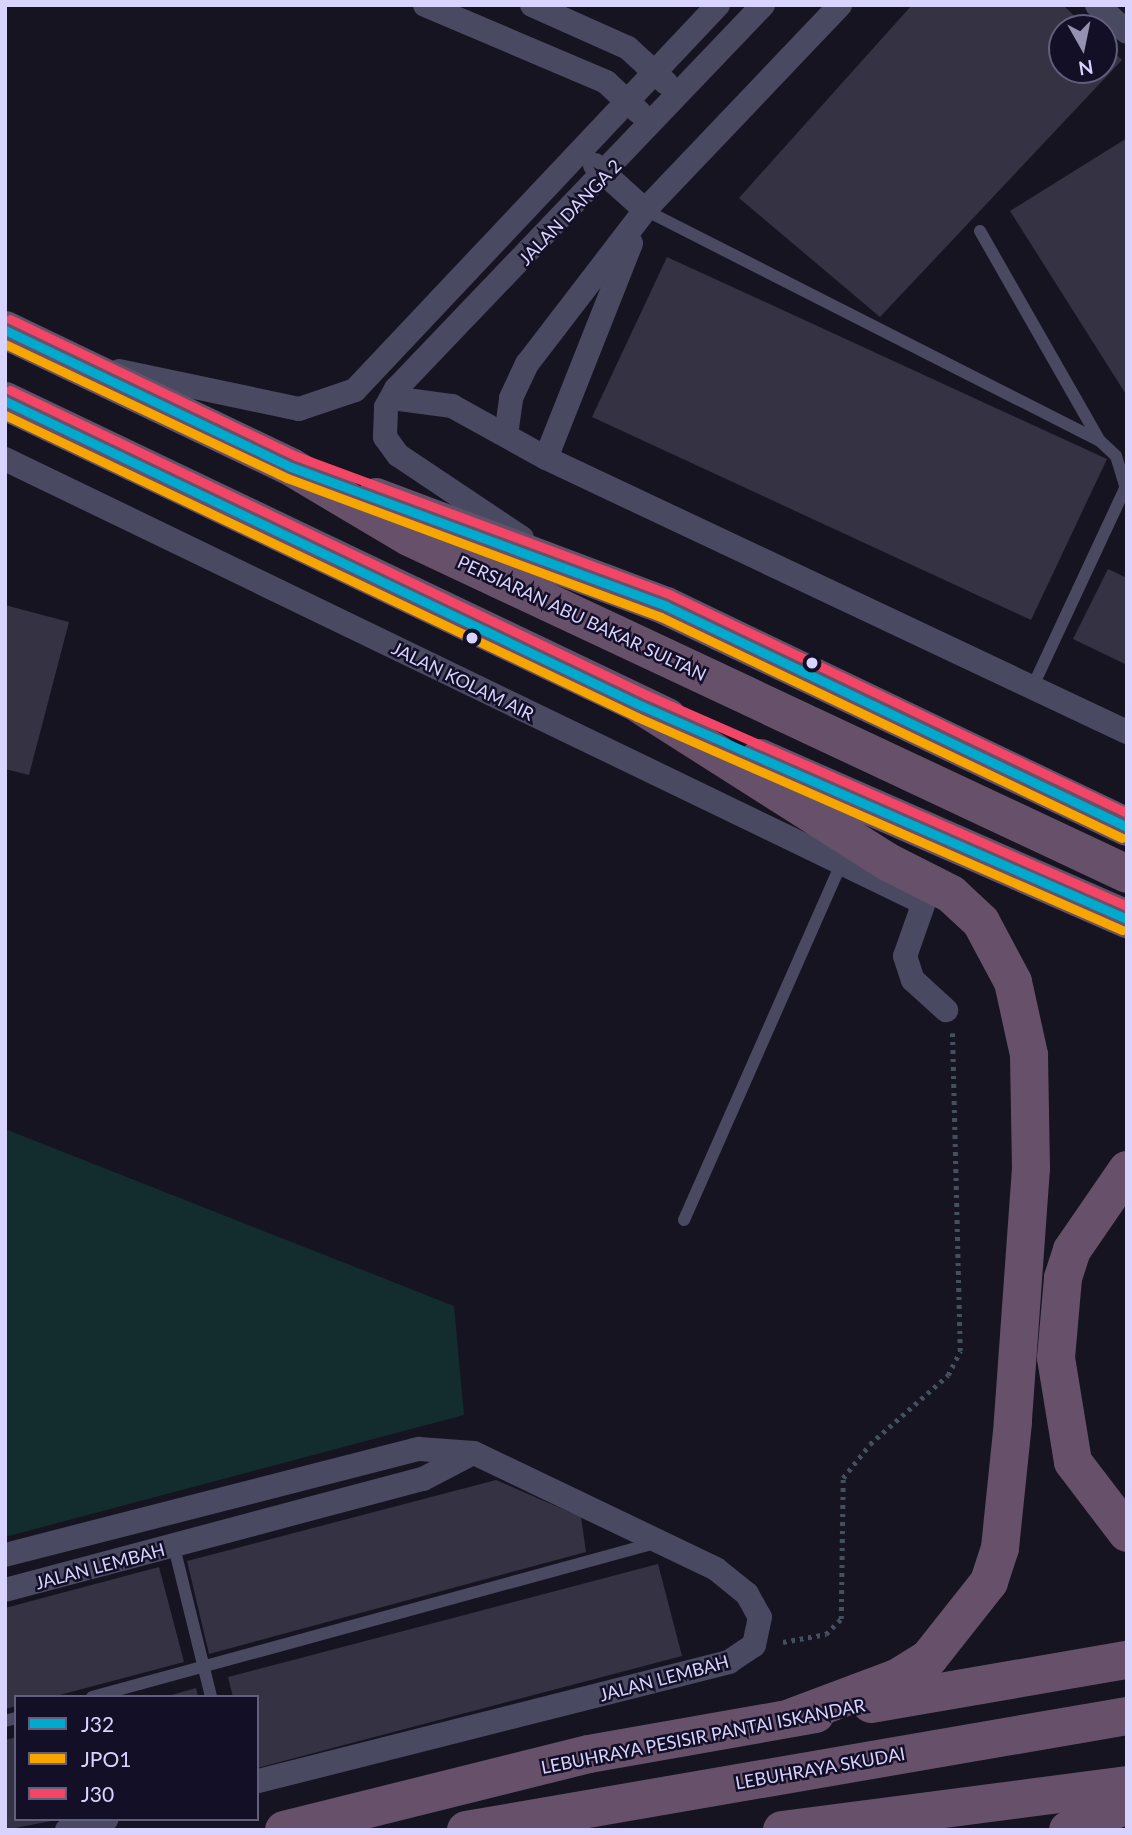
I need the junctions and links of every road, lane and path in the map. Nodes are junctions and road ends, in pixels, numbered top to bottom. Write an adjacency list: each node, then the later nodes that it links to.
1 (425, 5): 10 (street)
2 (532, 5): 8 (street)
3 (718, 5): 8 (street, JALAN DANGA 2)
4 (763, 5): 9 (street, JALAN DANGA 2)
5 (840, 5): 14 (street)
6 (1097, 5): 7 (street)
7 (1127, 32)
8 (656, 72): 9 (street); 10 (street, JALAN DANGA 2)
9 (678, 96): 11 (street, JALAN DANGA 2)
10 (628, 102): 11 (street); 12 (street, JALAN DANGA 2)
11 (653, 124): 13 (street, JALAN DANGA 2)
12 (581, 152): 13 (street); 17 (street, JALAN DANGA 2)
13 (606, 176): 14 (street); 18 (street, JALAN DANGA 2)
14 (645, 210): 20 (street); 21 (lane); 22 (street)
15 (979, 231): 21 (lane)
16 (5, 330): 17 (highway, PERSIARAN ABU BAKAR SULTAN)
17 (61, 357): 24 (highway, PERSIARAN ABU BAKAR SULTAN)
18 (392, 398): 20 (street); 26 (street, JALAN DANGA 2)
19 (5, 401): 28 (highway)
20 (506, 435): 22 (street)
21 (1100, 441): 25 (lane)
22 (546, 458): 27 (street)
23 (5, 459): 31 (street, JALAN KOLAM AIR)
24 (291, 467): 26 (highway); 32 (highway, PERSIARAN ABU BAKAR SULTAN)
25 (1126, 489): 27 (lane)
26 (561, 563): 30 (highway)
27 (1031, 688): 29 (street)
28 (642, 706): 33 (highway); 34 (highway)
29 (1127, 732)
30 (1127, 827)
31 (842, 861): 33 (street, JALAN KOLAM AIR); 37 (lane)
32 (1127, 874)
33 (927, 894): 35 (street); 51 (highway)
34 (1127, 919)
35 (949, 1022): 45 (path)
36 (1127, 1170): 40 (highway)
37 (684, 1220)
38 (474, 1453): 39 (street, JALAN LEMBAH); 41 (street, JALAN LEMBAH); 42 (street, JALAN LEMBAH)
39 (166, 1513): 42 (street); 43 (street, JALAN LEMBAH)
40 (1127, 1532)
41 (665, 1541): 45 (street, JALAN LEMBAH); 47 (lane)
42 (174, 1546): 44 (street, JALAN LEMBAH); 47 (lane)
43 (5, 1555)
44 (5, 1590)
45 (754, 1645): 52 (street, JALAN LEMBAH)
46 (1127, 1660): 51 (highway, LEBUHRAYA PESISIR PANTAI ISKANDAR)
47 (202, 1666): 48 (lane); 49 (lane)
48 (99, 1695)
49 (210, 1695)
50 (1127, 1716): 58 (highway, LEBUHRAYA SKUDAI)
51 (790, 1718): 57 (highway, LEBUHRAYA PESISIR PANTAI ISKANDAR)
52 (259, 1780)
53 (1127, 1785): 59 (highway)
54 (1127, 1805): 60 (highway)
55 (100, 1821): 56 (street)
56 (67, 1830)
57 (284, 1830)
58 (467, 1830)
59 (782, 1830)
60 (1068, 1830)

